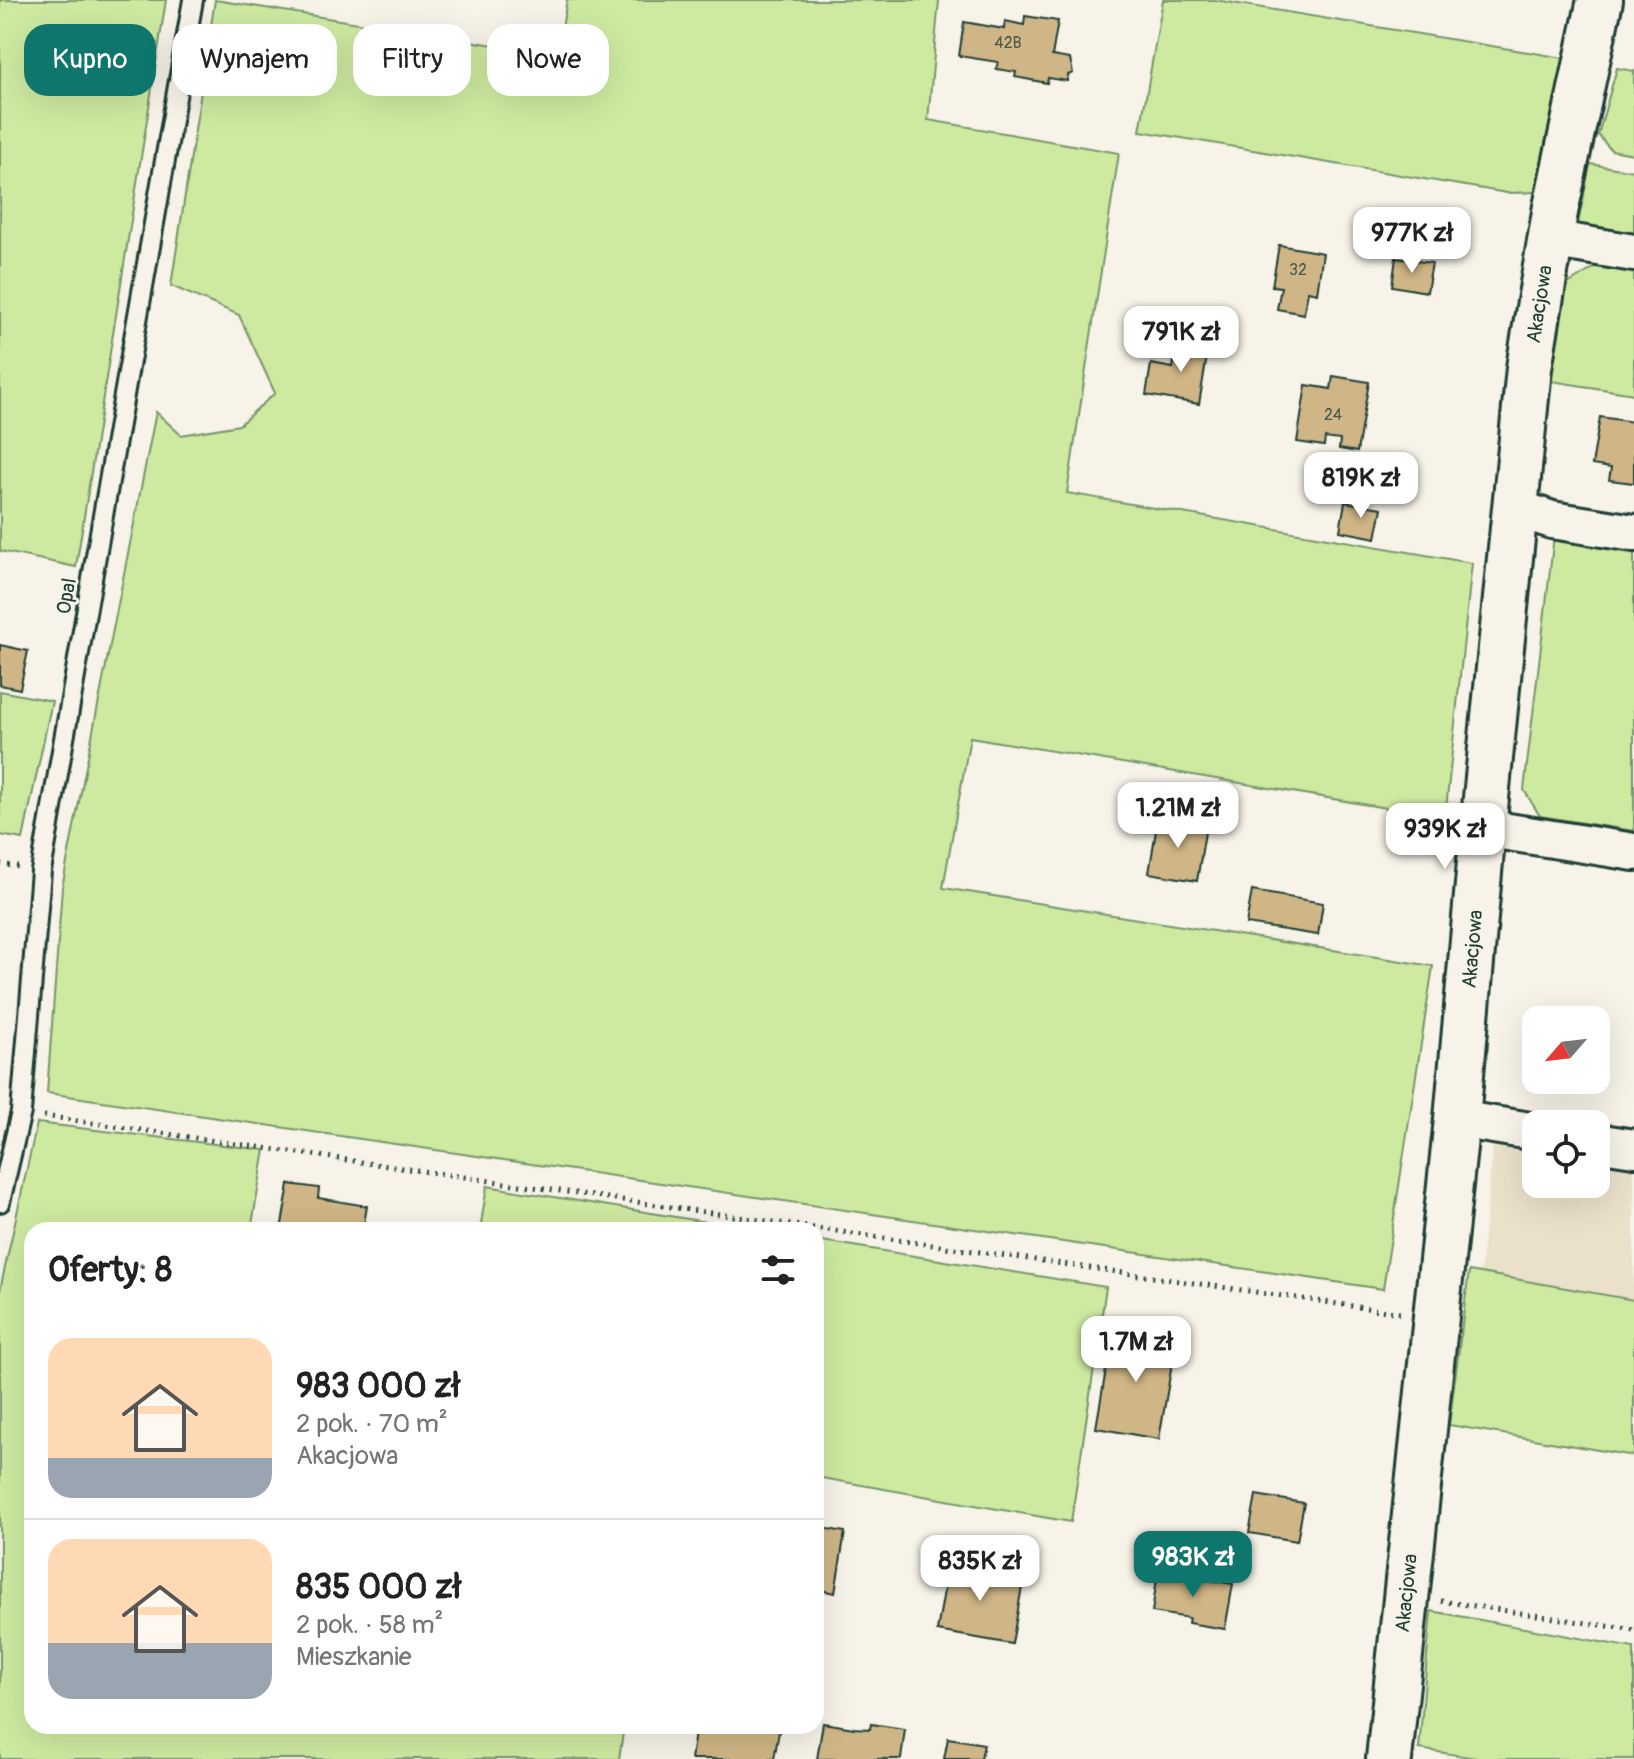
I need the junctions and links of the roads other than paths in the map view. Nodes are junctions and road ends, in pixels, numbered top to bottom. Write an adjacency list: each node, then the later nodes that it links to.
1 (193, 0): 13 (lane, Opal)
2 (1600, 0): 3 (street, Akacjowa)
3 (1550, 239): 4 (street); 5 (street, Akacjowa)
4 (1634, 253)
5 (1513, 507): 6 (street); 7 (street, Akacjowa)
6 (1634, 533)
7 (1483, 828): 8 (street); 9 (street, Akacjowa)
8 (1634, 852)
9 (1457, 1119): 10 (street); 14 (street, Akacjowa)
10 (1522, 1130)
11 (1610, 1144): 12 (street)
12 (1634, 1148)
13 (0, 1202)
14 (1391, 1759)

